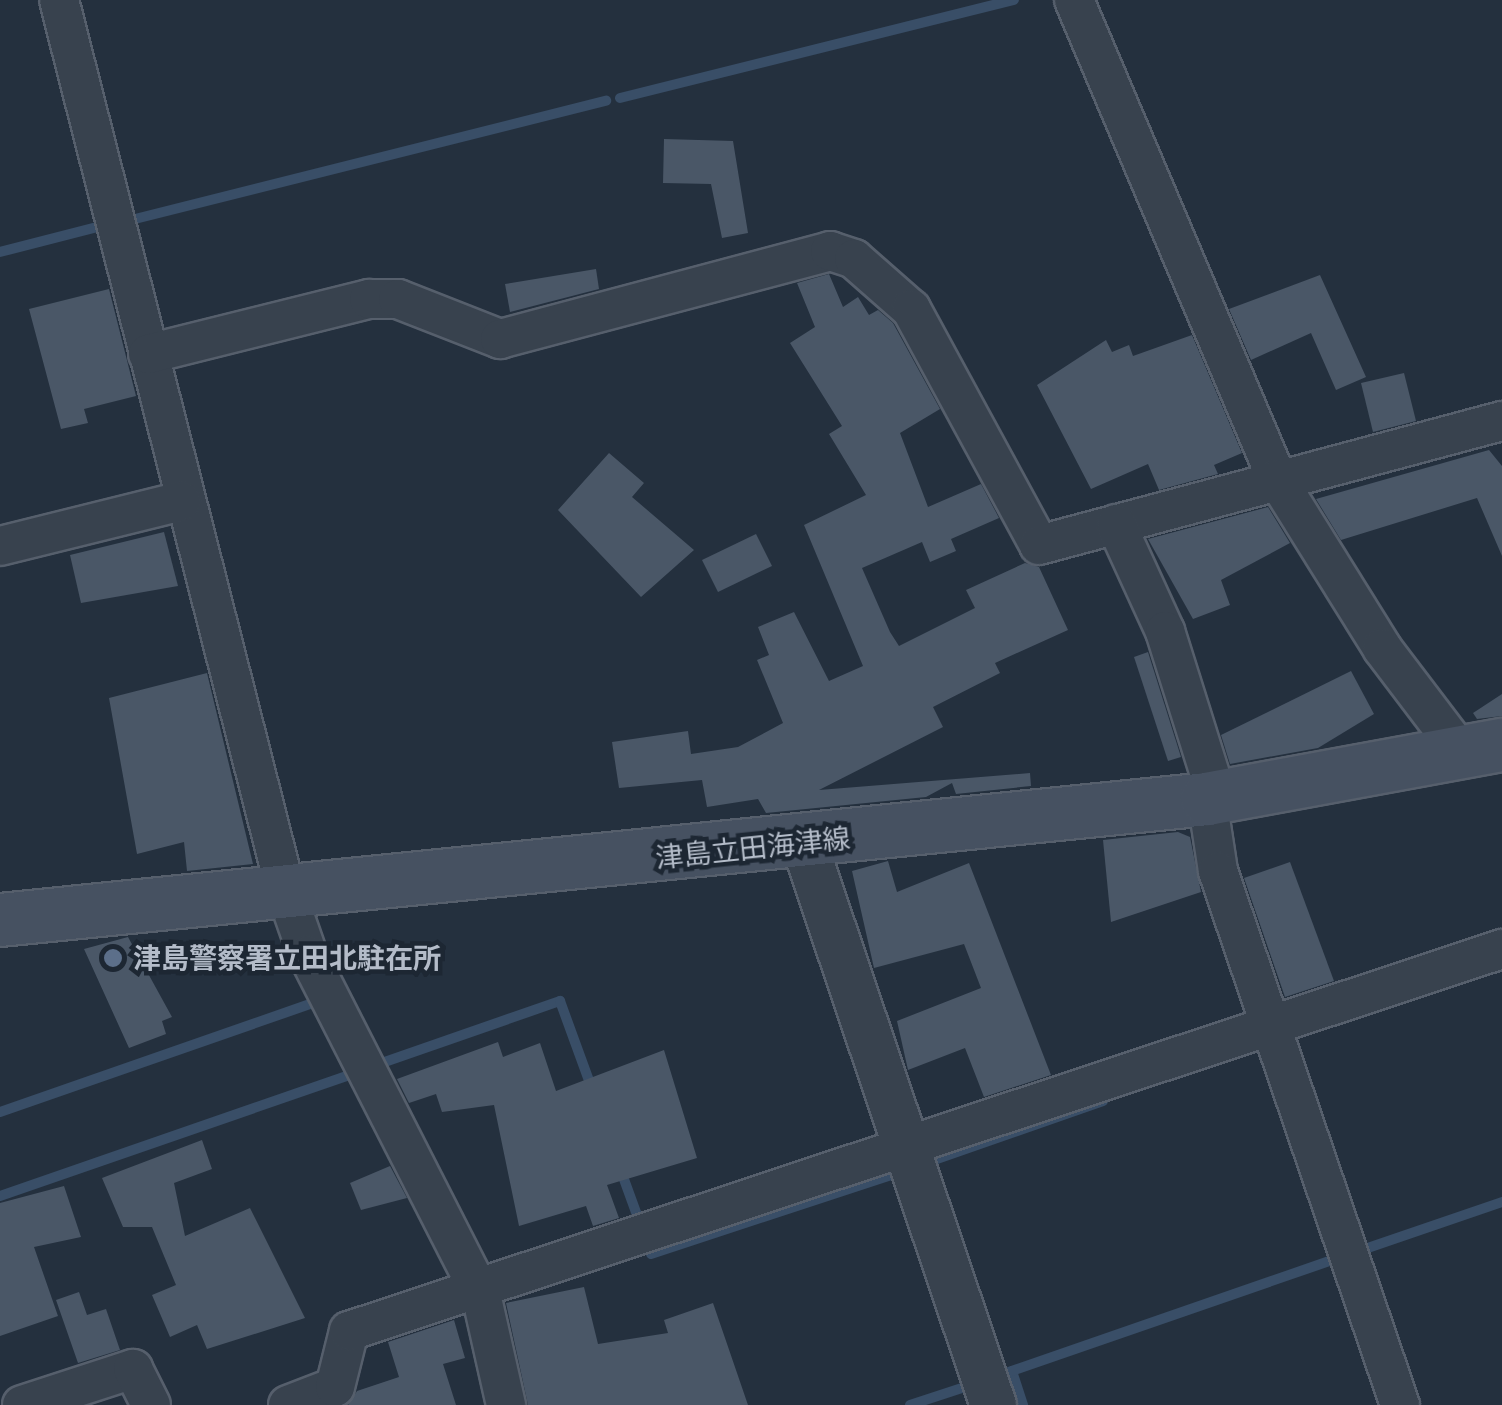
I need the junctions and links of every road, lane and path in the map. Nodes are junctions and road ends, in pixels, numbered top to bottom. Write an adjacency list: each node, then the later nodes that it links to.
1 (59, 0): 3 (street)
2 (1074, 0): 5 (street)
3 (148, 354): 6 (street); 7 (street)
4 (1502, 421): 5 (street)
5 (1277, 479): 7 (street); 9 (street)
6 (182, 501): 8 (street); 12 (street)
7 (1116, 524): 10 (street)
8 (0, 546)
9 (1481, 749): 10 (main road, 津島立田海津線)
10 (1212, 798): 11 (main road, 津島立田海津線); 15 (street)
11 (804, 844): 12 (main road, 津島立田海津線); 16 (street)
12 (286, 892): 13 (main road, 津島立田海津線); 17 (street)
13 (0, 920)
14 (1502, 949): 15 (street)
15 (1272, 1028): 16 (street); 23 (street)
16 (907, 1154): 17 (street); 22 (street)
17 (481, 1294): 20 (street); 21 (street)
18 (22, 1405): 19 (street)
19 (150, 1405)
20 (288, 1405)
21 (506, 1405)
22 (993, 1405)
23 (1400, 1405)

